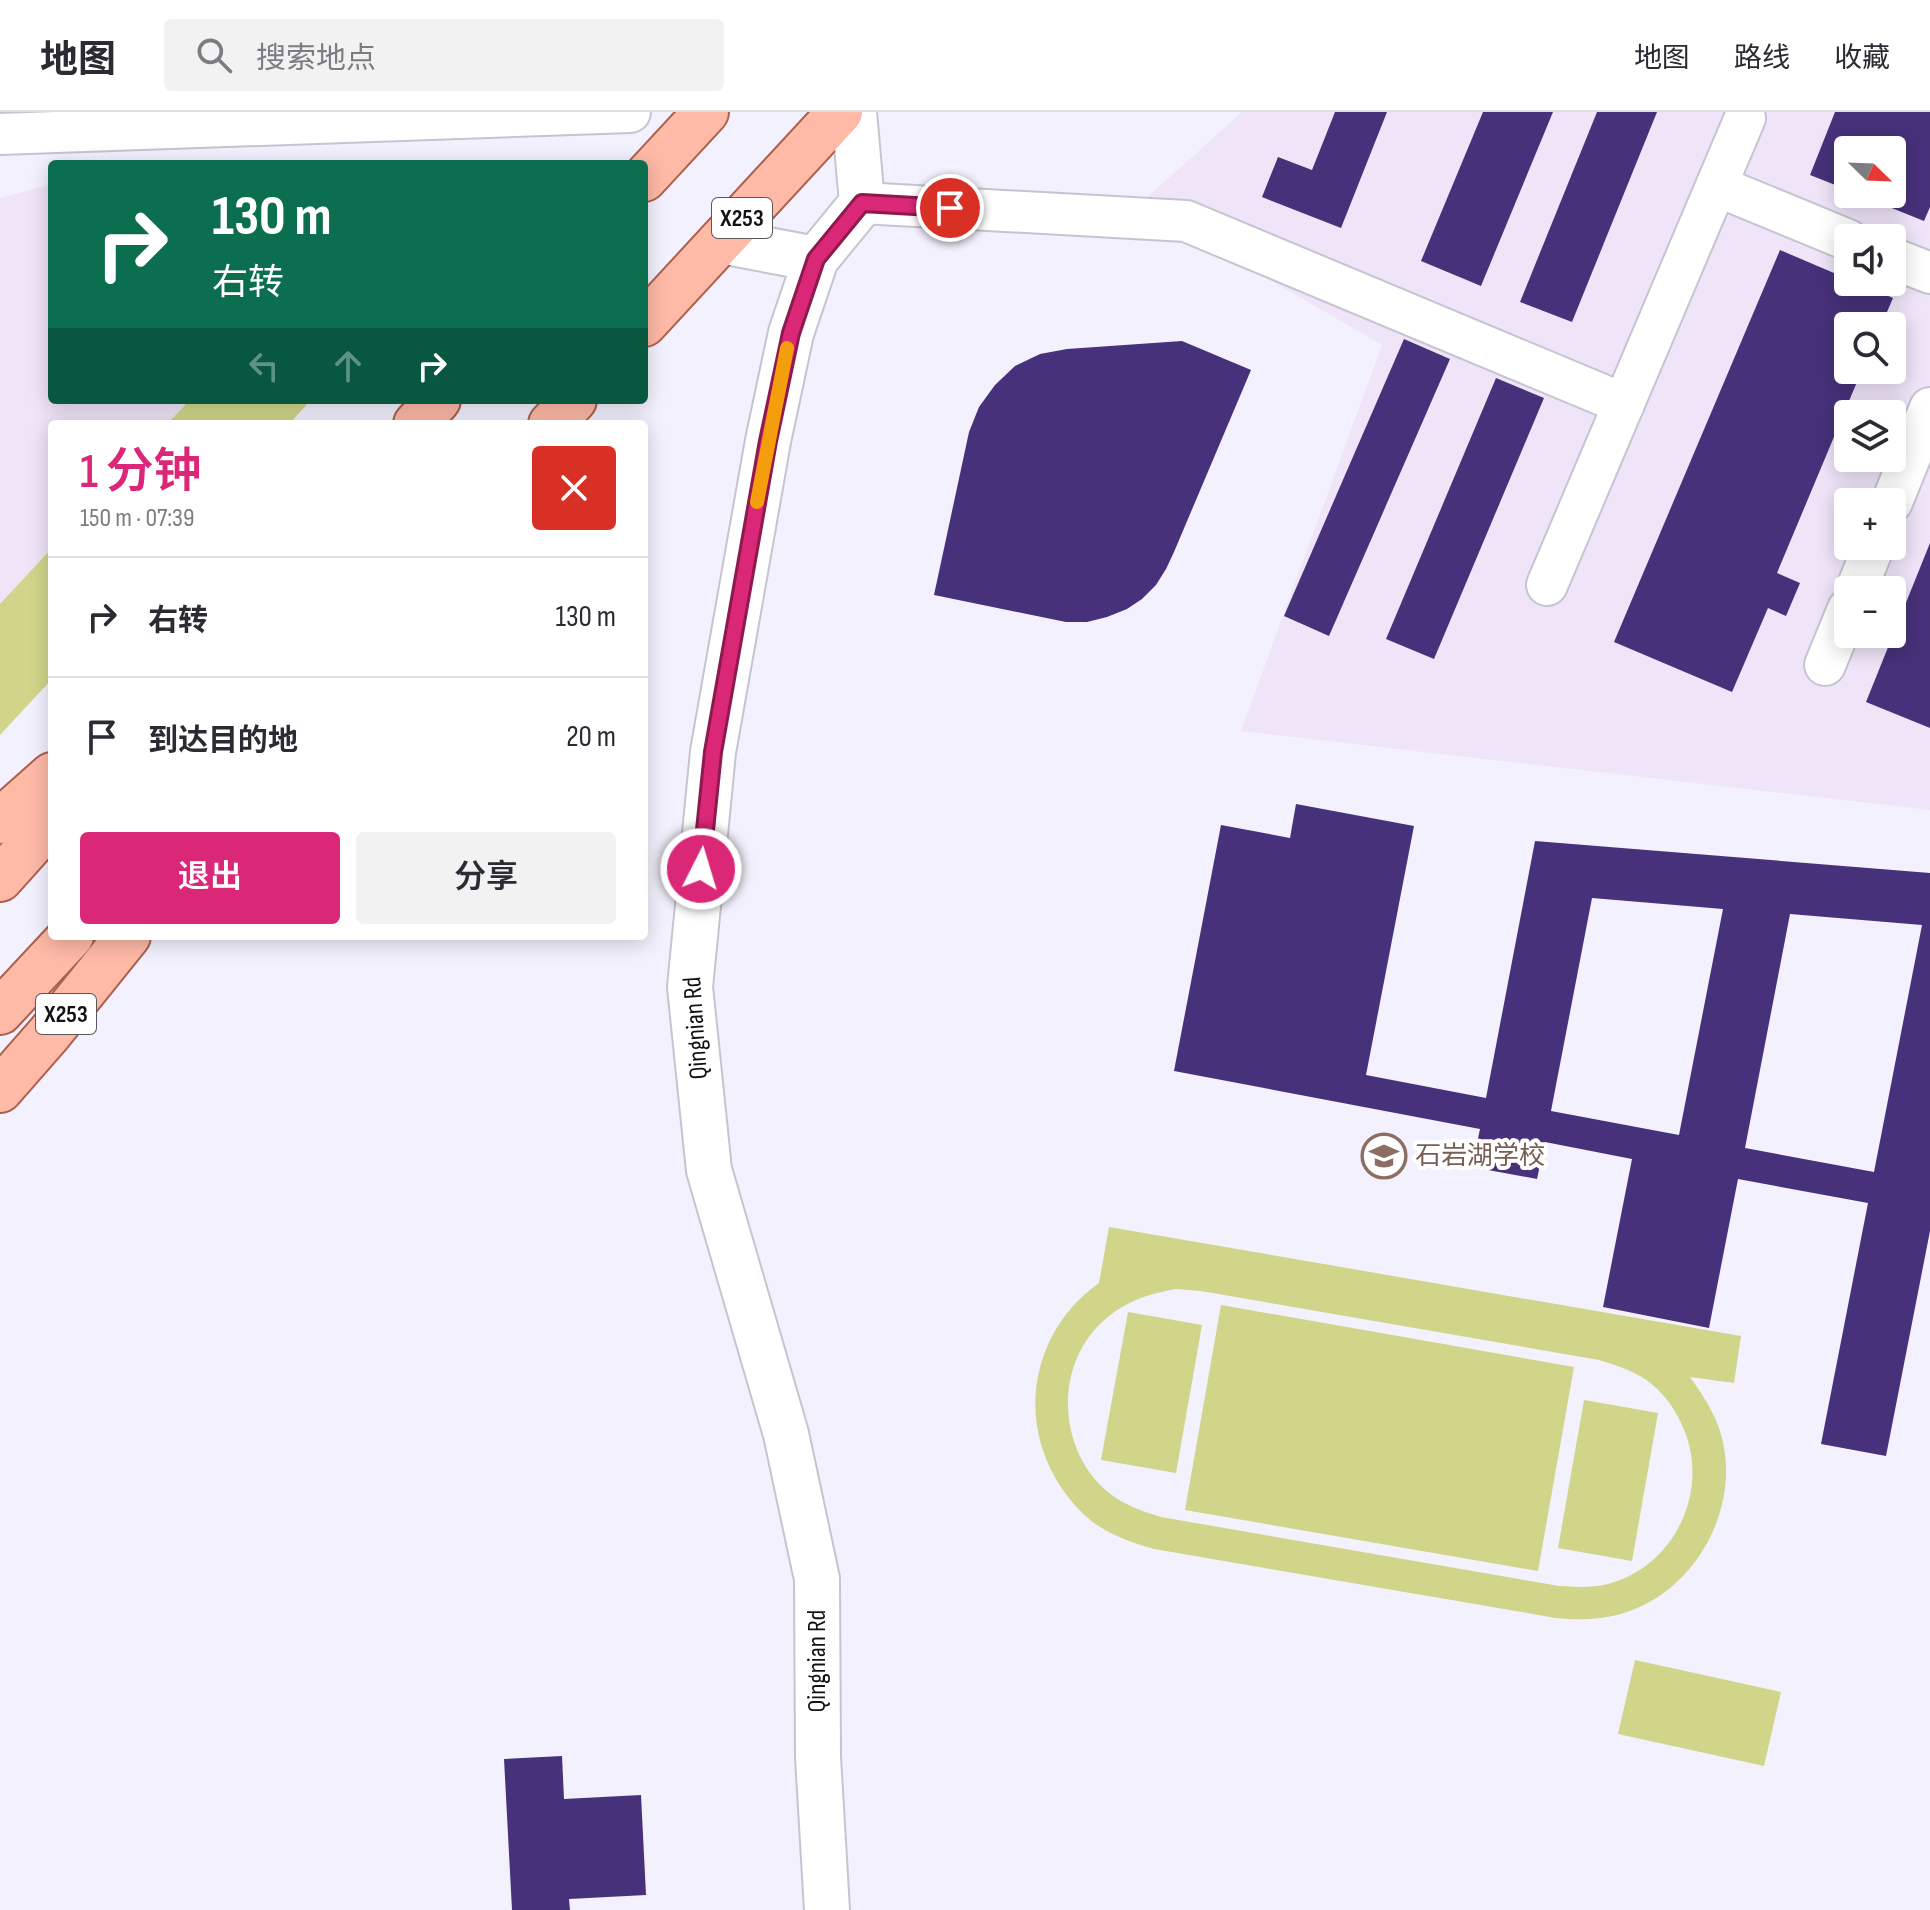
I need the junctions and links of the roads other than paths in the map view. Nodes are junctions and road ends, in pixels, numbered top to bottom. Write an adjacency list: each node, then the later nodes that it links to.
1 (630, 112): 6 (street)
2 (706, 112): 7 (main road)
3 (840, 112): 11 (main road, X253)
4 (854, 112): 9 (street)
5 (1745, 118): 8 (street)
6 (0, 134)
7 (648, 175)
8 (1717, 186): 10 (street); 18 (street)
9 (862, 203): 12 (street, Qingnian Rd); 18 (street)
10 (1834, 234)
11 (721, 241): 12 (street); 15 (main road, X253)
12 (816, 259): 34 (street, Qingnian Rd)
13 (1906, 264): 14 (street)
14 (1930, 273)
15 (648, 320)
16 (434, 404): 20 (main road)
17 (570, 404): 21 (main road)
18 (1624, 404): 23 (street)
19 (1930, 408): 22 (street)
20 (420, 420)
21 (555, 420)
22 (1898, 488)
23 (1547, 585)
24 (1834, 643): 25 (street)
25 (1825, 665)
26 (48, 779): 27 (main road)
27 (0, 821)
28 (48, 825): 29 (main road)
29 (0, 879)
30 (67, 940): 32 (main road, X253)
31 (125, 940): 33 (main road, X253)
32 (0, 1012)
33 (0, 1090)
34 (827, 1910)

